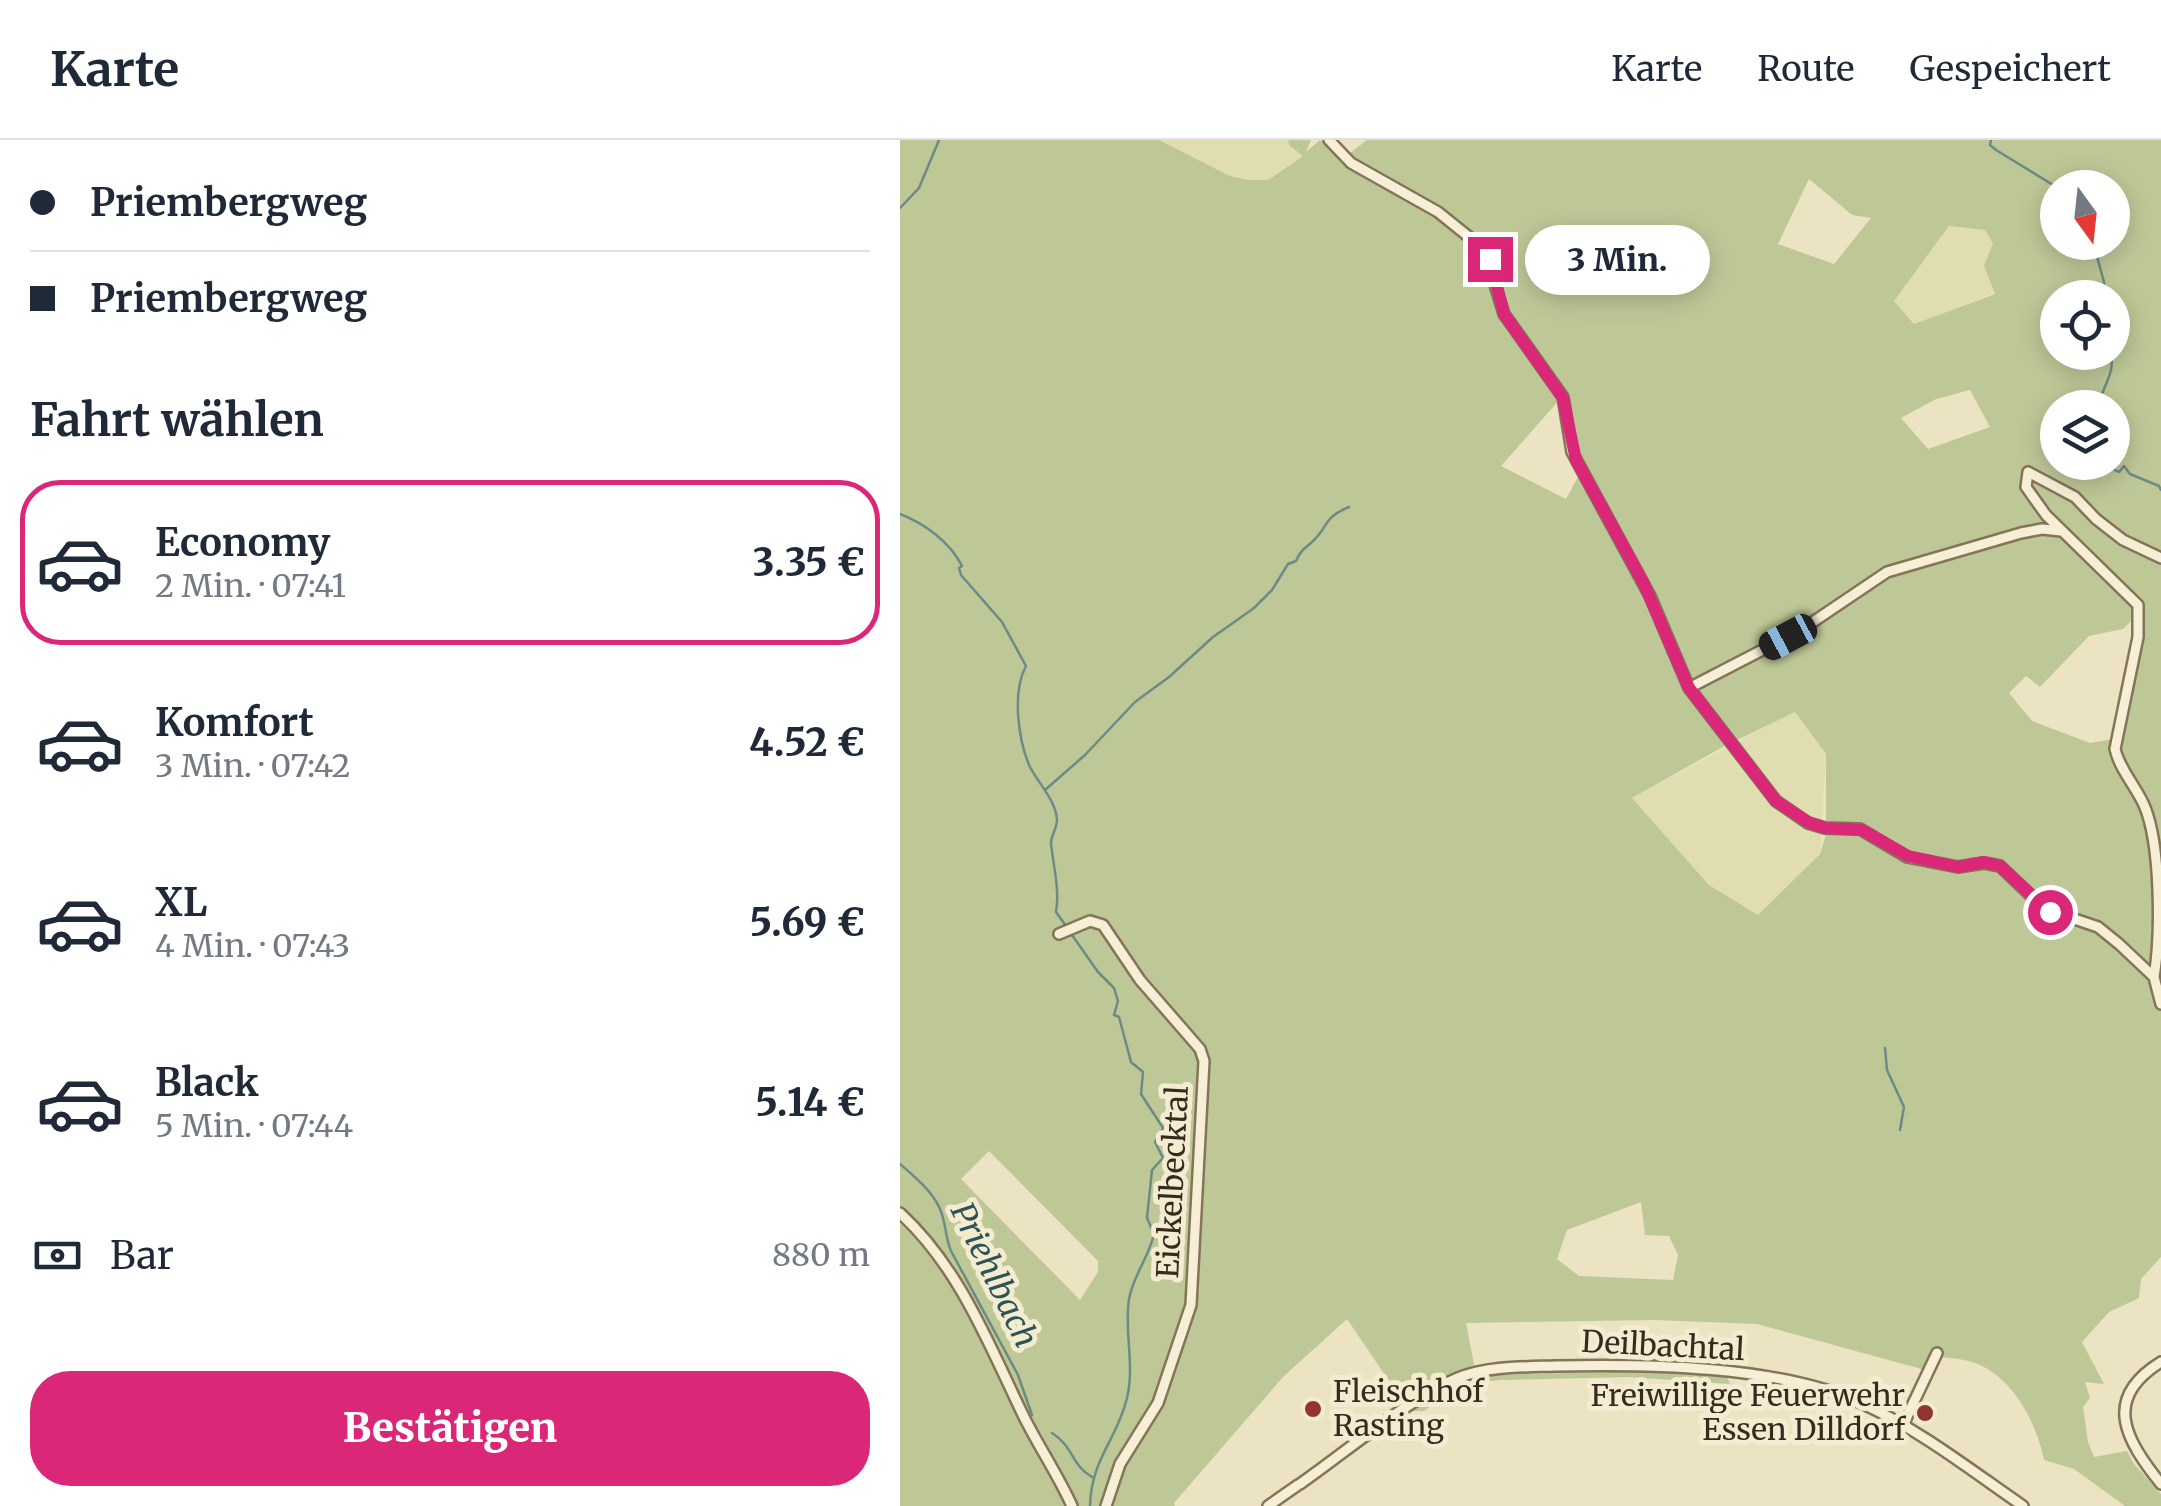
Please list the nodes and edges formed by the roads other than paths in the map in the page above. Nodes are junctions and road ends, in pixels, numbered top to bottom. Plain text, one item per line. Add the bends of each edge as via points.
1 (1329, 140) edge
2 (2064, 532) junction
3 (2161, 558) edge
4 (1689, 688) junction
5 (1059, 934) dead end
6 (2154, 977) junction
7 (2161, 1004) edge
8 (900, 1213) edge
9 (1937, 1353) dead end
10 (2161, 1362) edge
11 (1902, 1427) junction
12 (2161, 1484) edge
13 (1072, 1506) edge
14 (1106, 1506) edge
15 (1268, 1506) edge
16 (2023, 1506) edge

1 - 4 street via 1350,163 1438,212 1484,248 1504,314 1563,398 1576,460 1643,582
2 - 3 street via 2032,497 2028,472 2074,497 2123,540
2 - 4 street via 2021,533 1887,572 1801,630
2 - 6 street via 2139,610 2116,748 2144,804 2152,838
4 - 6 street via 1776,801 1800,818 1825,828 1860,829 1908,856 1942,865 2000,866 2045,909 2104,930
5 - 14 street, Eickelbecktal via 1090,921 1102,925 1204,1061 1191,1305 1158,1403 1116,1474
6 - 7 street
8 - 13 street via 936,1251 986,1333
9 - 11 street
10 - 12 street via 2134,1384 2124,1414 2136,1450
11 - 15 street, Deilbachtal via 1841,1396 1756,1376 1654,1367 1502,1369 1434,1390
11 - 16 street, Deilbachtal

